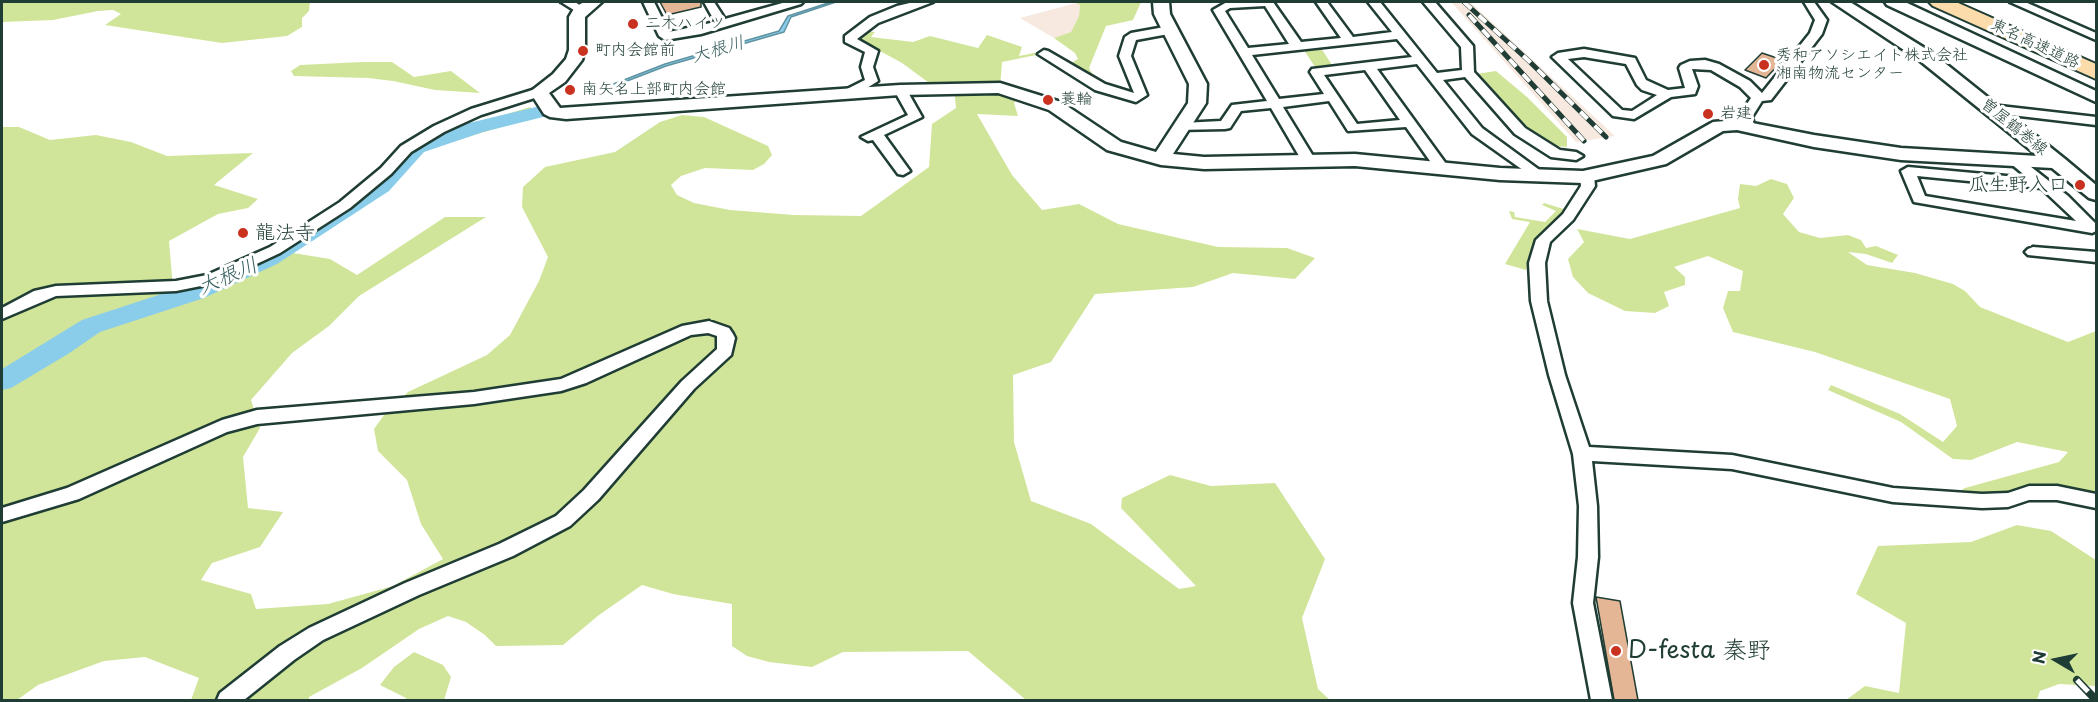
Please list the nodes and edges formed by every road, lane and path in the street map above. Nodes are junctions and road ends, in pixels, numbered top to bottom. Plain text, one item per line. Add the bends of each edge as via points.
1 (649, 2) edge
2 (709, 2) edge
3 (797, 2) edge
4 (927, 2) edge
5 (1161, 2) edge
6 (1267, 2) edge
7 (1321, 2) edge
8 (1374, 2) edge
9 (1429, 2) edge
10 (1809, 2) edge
11 (1840, 2) edge
12 (1893, 2) edge
13 (1940, 2) edge
14 (1970, 2) edge
15 (2016, 2) edge
16 (581, 4) edge
17 (767, 6) edge
18 (721, 23) junction
19 (1170, 30) junction
20 (1401, 35) junction
21 (2097, 37) edge
22 (1349, 40) junction
23 (1297, 46) junction
24 (1246, 52) junction
25 (1044, 54) dead end
26 (2097, 58) edge
27 (1421, 60) junction
28 (1369, 67) junction
29 (2097, 72) edge
30 (1468, 73) junction
31 (1433, 77) junction
32 (900, 90) junction
33 (539, 92) junction
34 (848, 94) junction
35 (1667, 94) junction
36 (1332, 97) junction
37 (1758, 97) junction
38 (2097, 97) edge
39 (1277, 104) junction
40 (1991, 109) junction
41 (2097, 120) edge
42 (1409, 123) junction
43 (1747, 125) junction
44 (1182, 127) junction
45 (1576, 156) dead end
46 (1161, 159) junction
47 (1310, 161) junction
48 (2016, 162) junction
49 (2058, 163) junction
50 (1442, 168) junction
51 (903, 171) dead end
52 (1587, 176) junction
53 (1542, 177) junction
54 (2045, 184) junction
55 (2097, 194) edge
56 (2094, 231) edge
57 (2033, 252) dead end
58 (2097, 257) edge
59 (2, 314) edge
60 (1582, 454) junction
61 (2097, 501) edge
62 (2, 515) edge
63 (228, 700) edge
64 (1601, 700) edge

1 - 18 street via 665,36
2 - 18 street
3 - 17 street
4 - 34 street via 874,20 849,39 872,51 867,67 872,81
5 - 19 street
6 - 23 street
6 - 24 street via 1227,5 1219,10
7 - 22 street
8 - 20 street
9 - 30 street via 1467,46
10 - 37 street via 1821,20 1816,34 1766,97
11 - 40 street, 曽屋鶴巻線 via 1925,56
12 - 38 street
13 - 29 highway, 東名高速道路
14 - 26 highway, 東名高速道路
15 - 21 street
16 - 33 street via 574,60 559,78
17 - 18 street
19 - 25 street via 1131,37 1125,56 1140,88 1141,95 1136,98 1100,87
19 - 44 street via 1198,84 1197,103
20 - 22 street
20 - 27 street
22 - 23 street
23 - 24 street
24 - 39 street
27 - 28 street
27 - 31 street
28 - 36 street via 1316,72
28 - 42 street
30 - 31 street
30 - 45 street via 1520,131 1556,154
31 - 53 street via 1477,131
32 - 34 street
32 - 46 street via 1000,88 1055,106 1114,146
32 - 51 street via 915,117 872,136
33 - 34 street via 550,110 566,114
33 - 59 street via 476,112 439,129 406,149 345,205 275,250 228,272 176,286 56,291
35 - 35 street via 1641,82 1631,61 1584,53 1558,57 1618,113 1634,115
35 - 37 street via 1690,91 1692,86 1685,68 1697,63 1715,67 1745,84
36 - 39 street
36 - 42 street via 1353,128
37 - 43 street via 1745,117
39 - 44 street via 1237,108 1225,125
39 - 47 street
40 - 41 street
40 - 49 street, 曽屋鶴巻線
42 - 50 street
43 - 48 street via 1883,152
43 - 52 street via 1719,126 1659,160
44 - 46 street
46 - 47 street via 1204,163
47 - 50 street via 1355,159
48 - 49 street
48 - 54 street
49 - 55 street, 曽屋鶴巻線
50 - 53 street
52 - 53 street
52 - 60 street via 1588,186 1568,217 1543,240 1537,263 1539,301
54 - 56 street
54 - 56 street via 1908,171 1919,199
57 - 58 street
60 - 61 street via 1732,462 1893,495 1982,501 2057,493
60 - 64 street via 1588,506 1583,603
62 - 63 street via 72,494 222,427 257,417 474,398 561,385 688,330 709,327 723,332 727,338 725,351 688,385 591,495 563,521 316,634

